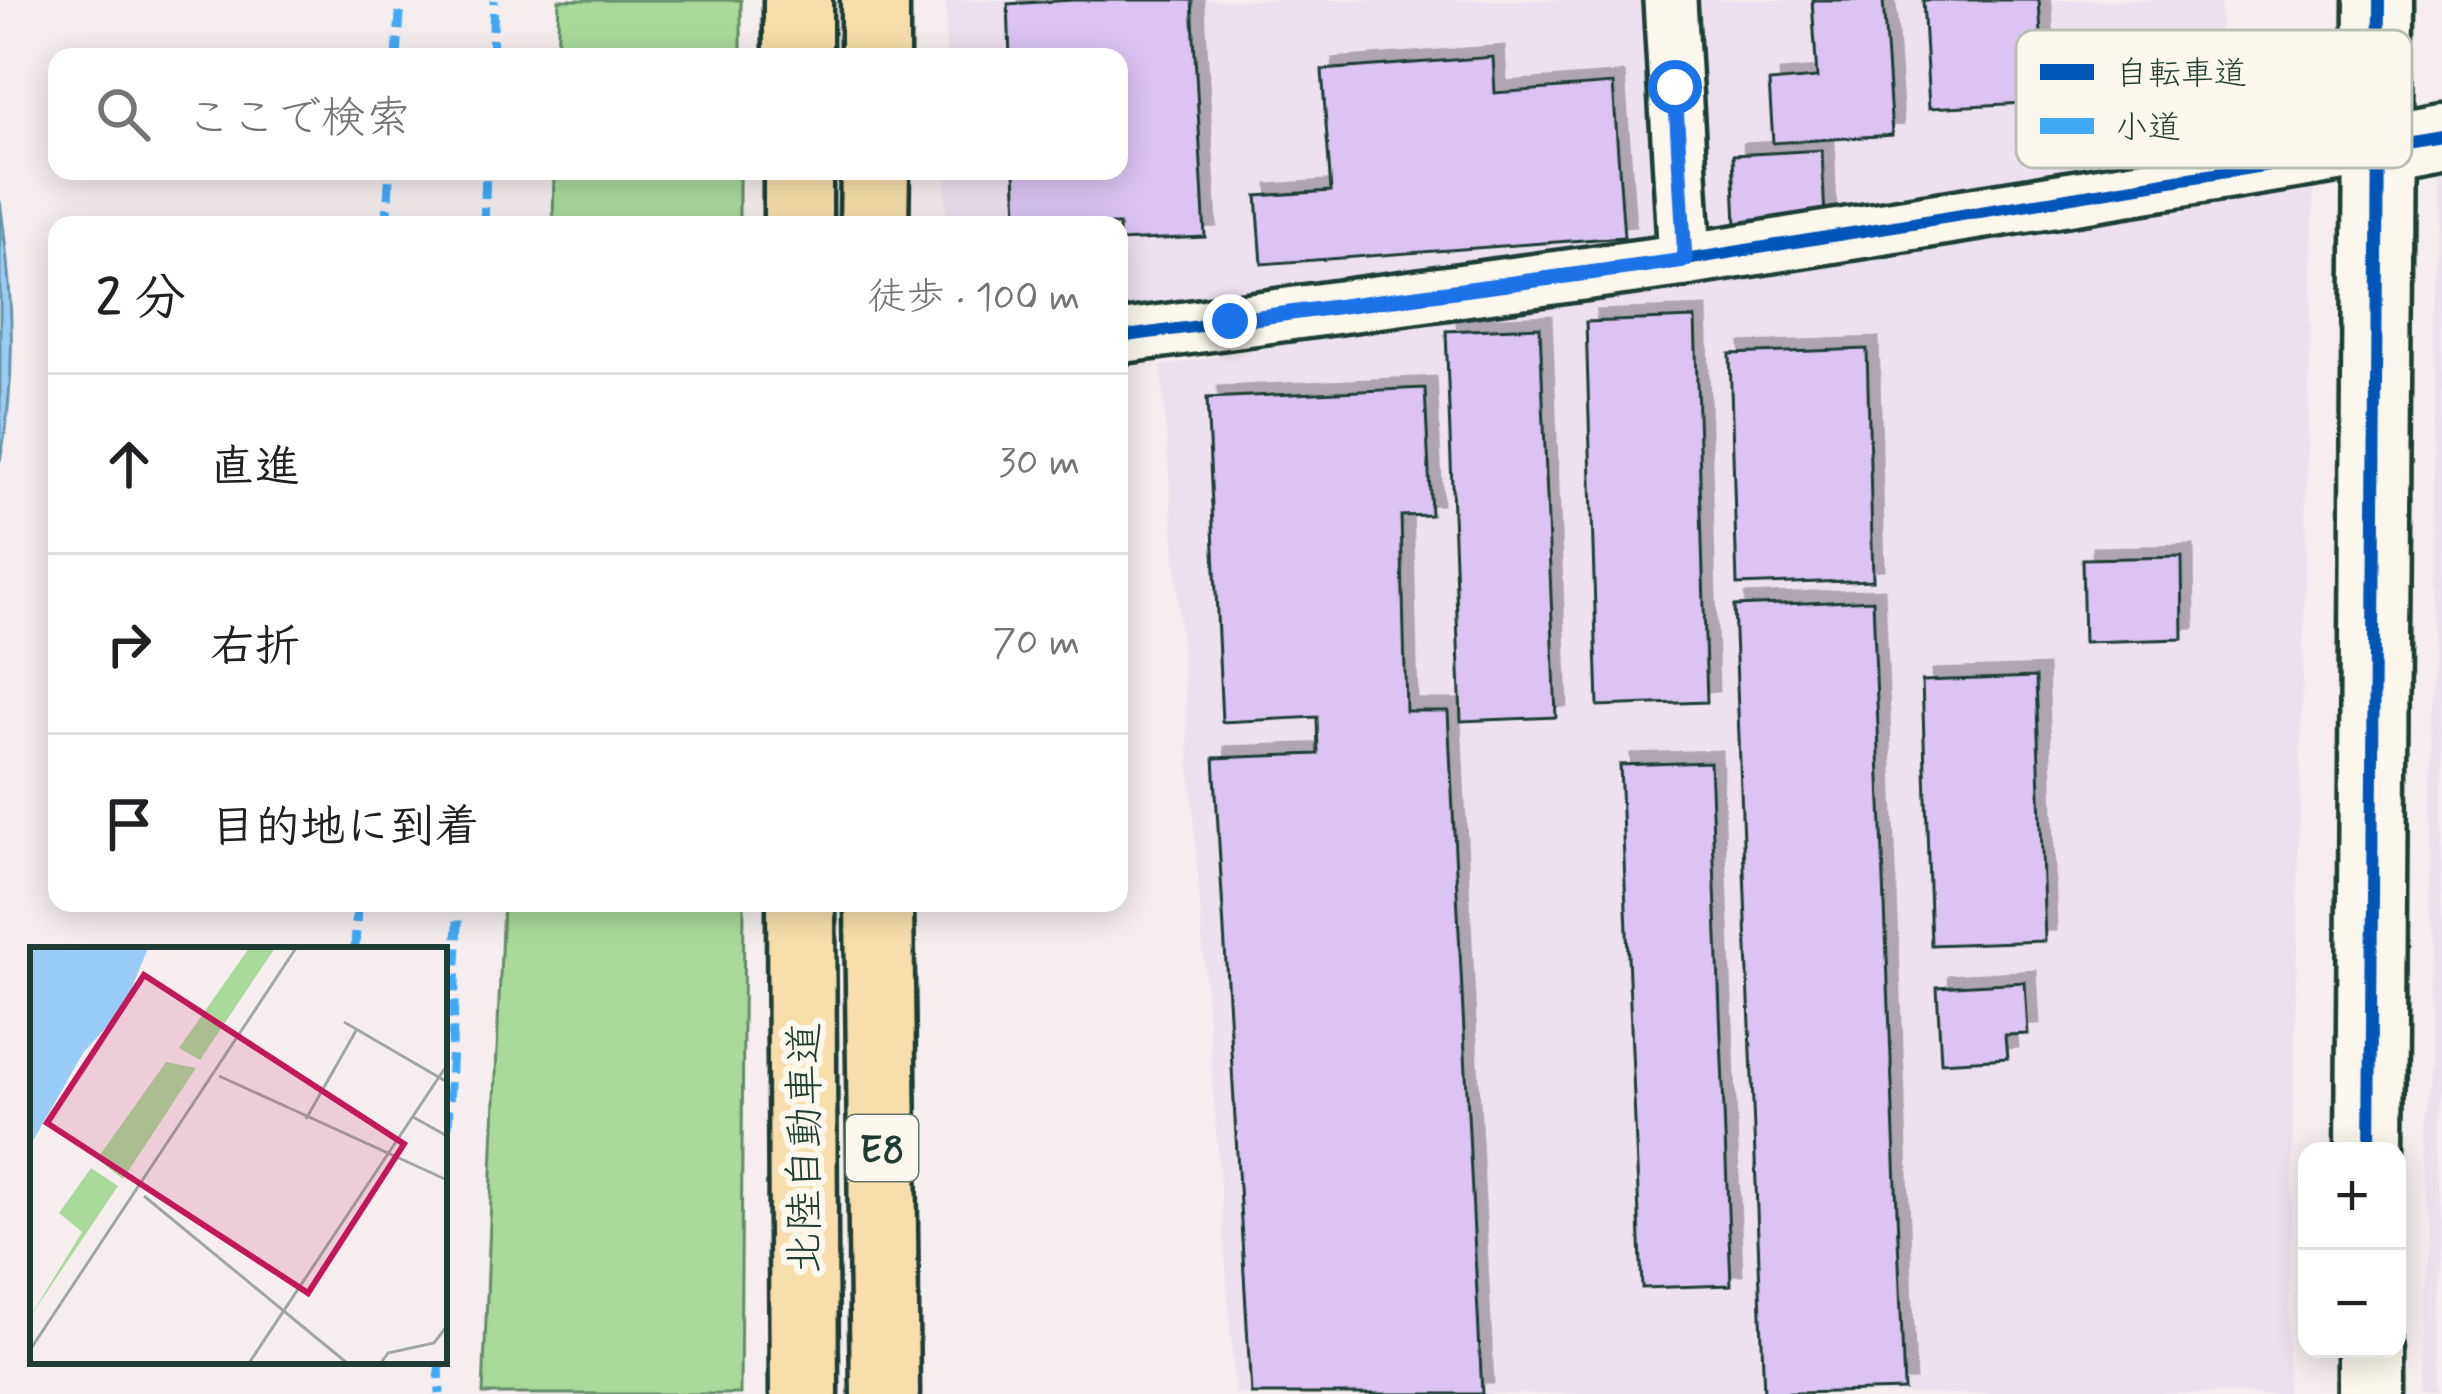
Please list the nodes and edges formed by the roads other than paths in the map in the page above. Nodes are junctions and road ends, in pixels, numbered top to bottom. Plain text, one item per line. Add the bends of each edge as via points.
1 (798, 0) edge
2 (875, 0) edge
3 (1670, 0) edge
4 (2379, 0) edge
5 (2379, 30) edge
6 (798, 48) edge
7 (875, 48) edge
8 (2442, 137) edge
9 (2412, 143) edge
10 (2259, 168) edge
11 (2378, 168) edge
12 (798, 180) edge
13 (874, 180) edge
14 (798, 216) edge
15 (874, 216) edge
16 (1685, 260) junction
17 (1128, 336) edge
18 (801, 912) edge
19 (879, 912) edge
20 (2370, 1142) edge
21 (2371, 1358) edge
22 (804, 1394) edge
23 (885, 1394) edge
24 (2372, 1394) edge

1 - 6 highway
2 - 7 highway
3 - 16 street
4 - 5 street
8 - 9 street
10 - 16 street
11 - 20 street
12 - 14 highway
13 - 15 highway
16 - 17 street
18 - 22 highway, 北陸自動車道 / E8
19 - 23 highway, 北陸自動車道 / E8
21 - 24 street

